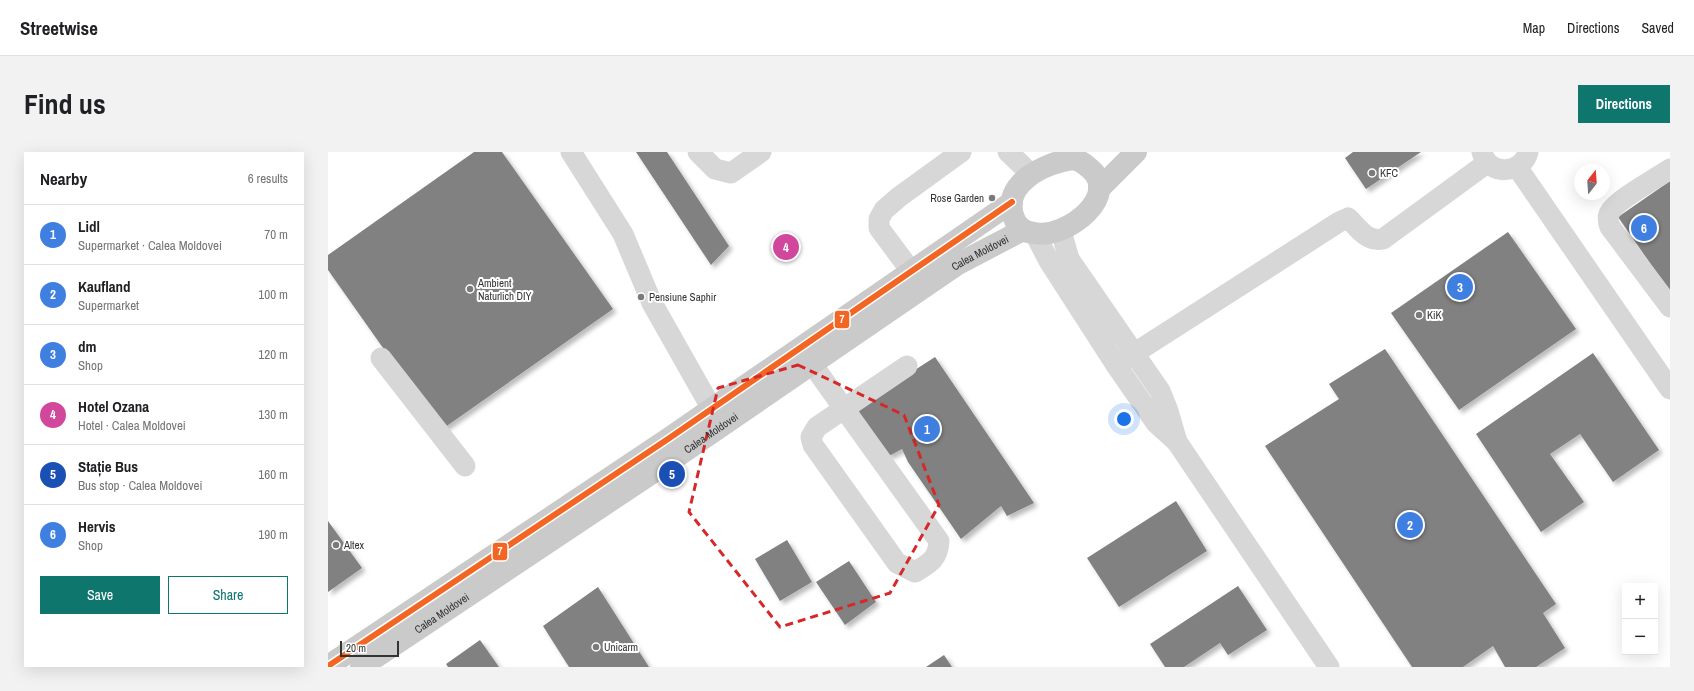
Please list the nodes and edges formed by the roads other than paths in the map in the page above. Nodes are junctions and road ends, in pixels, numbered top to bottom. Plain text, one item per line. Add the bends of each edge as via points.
1 (571, 152) edge
2 (698, 152) edge
3 (761, 152) edge
4 (961, 152) edge
5 (1008, 152) edge
6 (1136, 152) edge
7 (1078, 156) edge
8 (1484, 157) edge
9 (1522, 160) edge
10 (1670, 169) edge
11 (1032, 174) junction
12 (1099, 189) junction
13 (1012, 202) junction
14 (1061, 231) junction
15 (1029, 232) junction
16 (911, 271) junction
17 (1670, 307) edge
18 (1134, 354) junction
19 (381, 358) dead end
20 (812, 364) junction
21 (1116, 365) junction
22 (1663, 365) edge
23 (907, 366) dead end
24 (1670, 389) edge
25 (844, 408) junction
26 (712, 409) junction
27 (1177, 442) junction
28 (465, 466) dead end
29 (328, 666) edge
30 (361, 667) edge
31 (1329, 667) edge

1 - 26 street via 623,234 652,303
2 - 3 street via 715,169 731,173
4 - 16 street via 899,197 884,210 879,219 879,228
5 - 11 street
6 - 12 main road
7 - 11 main road via 1047,165
7 - 12 main road via 1092,170
8 - 9 street via 1501,170
8 - 18 street via 1383,239 1374,241 1348,218 1338,222
9 - 22 street
10 - 17 street via 1620,202 1608,216 1610,227
11 - 13 main road via 1014,193
12 - 14 main road via 1095,202 1083,217
13 - 15 main road via 1015,223
13 - 16 main road, Calea Moldovei
14 - 15 main road via 1047,235
14 - 18 street via 1069,260
15 - 20 main road, Calea Moldovei via 958,264
15 - 21 street
16 - 26 main road, Calea Moldovei
18 - 21 street
18 - 27 street via 1160,391
19 - 28 street
20 - 25 street
20 - 30 main road, Calea Moldovei
21 - 27 street via 1156,423
22 - 24 street
23 - 25 street
25 - 25 street via 939,541 938,553 915,572 897,563 813,445 811,437 817,427
26 - 29 main road, Calea Moldovei
27 - 31 street

